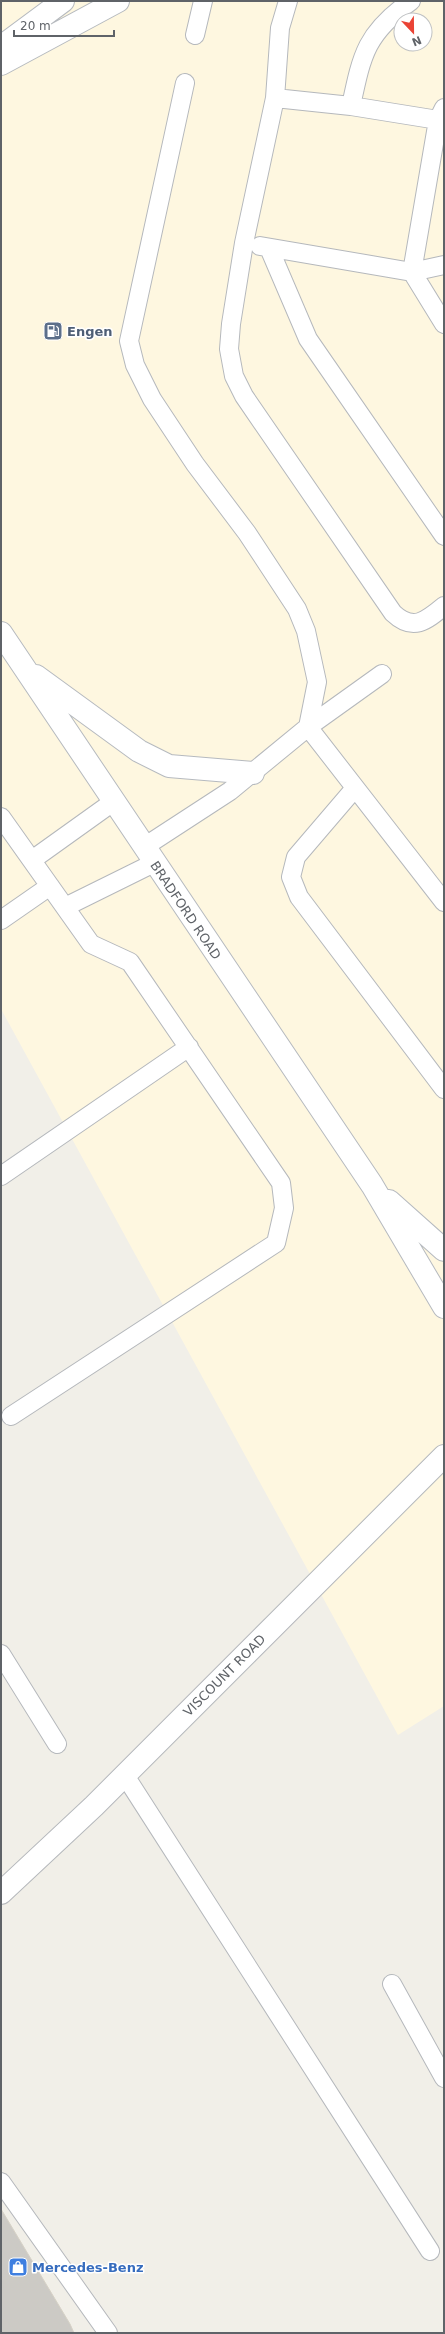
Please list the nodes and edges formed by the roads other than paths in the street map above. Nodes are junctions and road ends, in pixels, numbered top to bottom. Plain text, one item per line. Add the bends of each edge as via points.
1 (63, 1) edge
2 (118, 1) edge
3 (203, 1) edge
4 (288, 1) edge
5 (411, 1) edge
6 (195, 35) dead end
7 (1, 47) edge
8 (1, 64) edge
9 (185, 83) dead end
10 (275, 98) junction
11 (351, 106) junction
12 (441, 114) edge
13 (244, 244) junction
14 (269, 248) junction
15 (444, 265) edge
16 (412, 272) junction
17 (444, 324) edge
18 (444, 536) edge
19 (444, 606) edge
20 (1, 633) edge
21 (24, 667) junction
22 (382, 674) dead end
23 (308, 727) junction
24 (253, 773) junction
25 (355, 788) junction
26 (114, 802) junction
27 (1, 817) edge
28 (149, 855) junction
29 (32, 860) junction
30 (50, 886) junction
31 (444, 902) edge
32 (65, 907) junction
33 (1, 920) edge
34 (188, 1048) junction
35 (444, 1089) edge
36 (1, 1176) edge
37 (372, 1185) junction
38 (444, 1250) edge
39 (444, 1307) edge
40 (10, 1416) dead end
41 (444, 1456) edge
42 (1, 1654) edge
43 (57, 1744) dead end
44 (124, 1774) junction
45 (1, 1893) edge
46 (392, 1984) dead end
47 (444, 2078) edge
48 (1, 2182) edge
49 (430, 2250) dead end
50 (108, 2333) edge

1 - 7 street
2 - 8 street
3 - 6 lane
4 - 10 lane via 280,28
5 - 11 lane via 377,29 367,46 359,67
9 - 23 lane via 129,341 134,365 152,399 297,609 306,631 317,682
10 - 11 lane
10 - 13 lane
11 - 12 lane
12 - 16 lane
13 - 14 lane
13 - 19 lane via 229,349 234,376 244,396 393,613 409,624 419,623
14 - 16 lane
14 - 18 lane via 308,339
15 - 16 lane
16 - 17 lane
20 - 21 street, BRADFORD ROAD
21 - 24 street via 139,751 169,766
21 - 26 street, BRADFORD ROAD
22 - 23 lane
23 - 24 lane
23 - 25 lane
24 - 28 lane
25 - 31 lane
25 - 35 lane via 296,857 291,877 299,897
26 - 28 street, BRADFORD ROAD
26 - 29 lane
27 - 29 lane
28 - 32 lane
28 - 37 street, BRADFORD ROAD
29 - 30 lane
30 - 32 lane
30 - 33 lane
32 - 34 lane via 91,944 130,962
34 - 36 lane
34 - 40 lane via 281,1184 284,1208 276,1243
37 - 38 street, BRADFORD ROAD
37 - 39 street, BRADFORD ROAD
41 - 44 street, VISCOUNT ROAD
42 - 43 lane
44 - 45 street, VISCOUNT ROAD
44 - 49 lane
46 - 47 lane
48 - 50 lane

